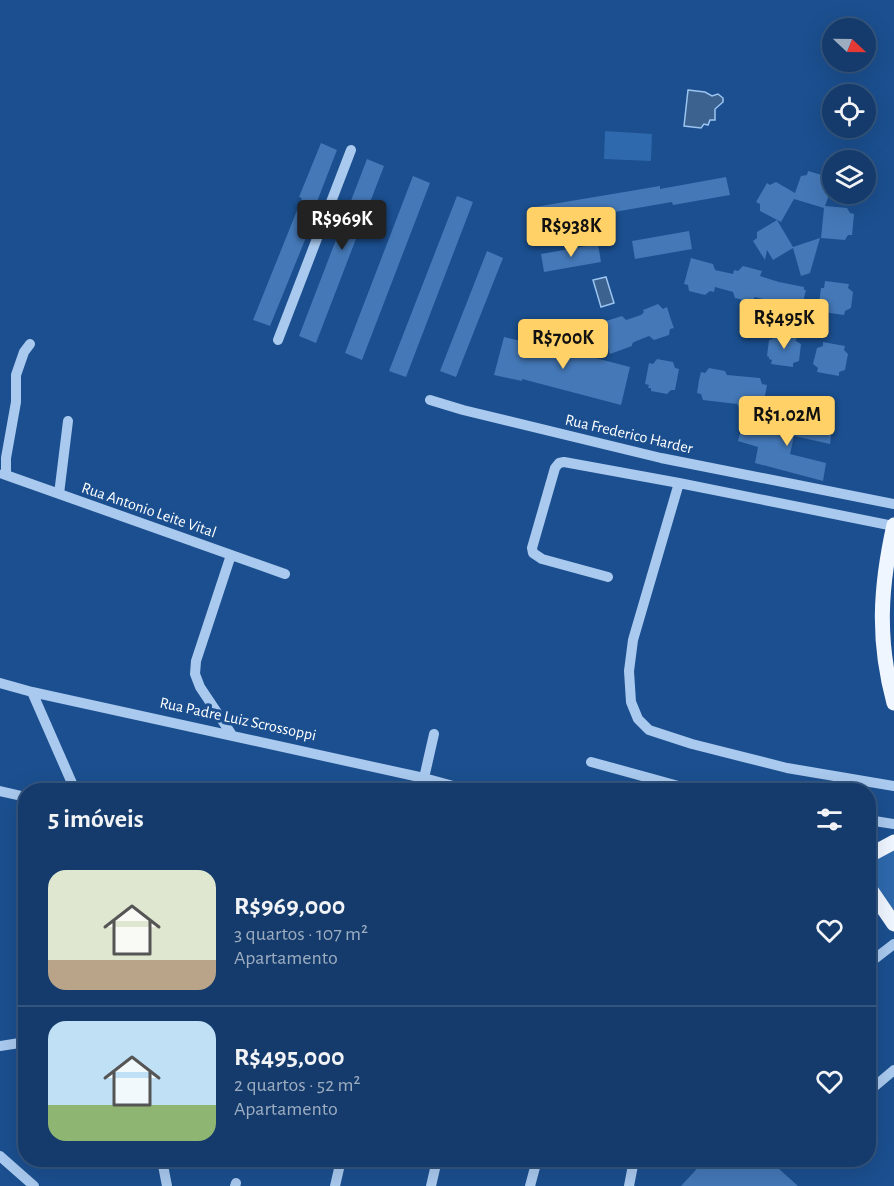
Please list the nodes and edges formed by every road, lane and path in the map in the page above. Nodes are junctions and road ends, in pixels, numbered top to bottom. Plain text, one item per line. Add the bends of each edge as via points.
1 (351, 150) dead end
2 (278, 340) dead end
3 (30, 344) dead end
4 (430, 400) dead end
5 (68, 421) dead end
6 (679, 483) junction
7 (59, 494) junction
8 (894, 504) edge
9 (894, 526) edge
10 (231, 555) junction
11 (285, 574) dead end
12 (608, 577) dead end
13 (0, 683) edge
14 (32, 692) junction
15 (894, 703) edge
16 (434, 734) dead end
17 (232, 735) junction
18 (591, 762) dead end
19 (424, 778) junction
20 (72, 783) edge
21 (442, 783) edge
22 (659, 783) edge
23 (894, 786) edge
24 (0, 791) edge
25 (18, 795) edge
26 (876, 821) edge
27 (894, 824) edge
28 (894, 842) edge
29 (876, 851) edge
30 (876, 898) edge
31 (894, 924) edge
32 (894, 944) edge
33 (876, 958) edge
34 (18, 1043) edge
35 (0, 1046) edge
36 (894, 1070) edge
37 (876, 1085) edge
38 (0, 1156) edge
39 (163, 1167) edge
40 (339, 1167) edge
41 (435, 1167) edge
42 (535, 1167) edge
43 (633, 1167) edge
44 (34, 1186) edge
45 (167, 1186) edge
46 (335, 1186) edge
47 (431, 1186) edge
48 (530, 1186) edge
49 (629, 1186) edge

1 - 2 street
3 - 7 street, Rua Antonio Leite Vital via 16,375 16,402 4,475
4 - 8 street, Rua Frederico Harder via 661,458
5 - 7 street
6 - 9 street
6 - 12 street via 564,462 555,468 533,553
6 - 23 street via 633,640 629,671 631,702 638,719 649,730 692,744 787,768
7 - 10 street, Rua Antonio Leite Vital
9 - 15 main road via 885,567 882,643
10 - 11 street, Rua Antonio Leite Vital
10 - 17 street via 195,674
13 - 14 street, Rua Padre Luiz Scrossoppi
14 - 17 street, Rua Padre Luiz Scrossoppi
14 - 20 street
16 - 19 street
17 - 19 street, Rua Padre Luiz Scrossoppi
18 - 22 street
19 - 21 street, Rua Padre Luiz Scrossoppi
24 - 25 street
26 - 27 street
28 - 29 main road
30 - 31 main road
32 - 33 street
34 - 35 street
36 - 37 street
38 - 44 street
39 - 45 street
40 - 46 street
41 - 47 street
42 - 48 street
43 - 49 street

